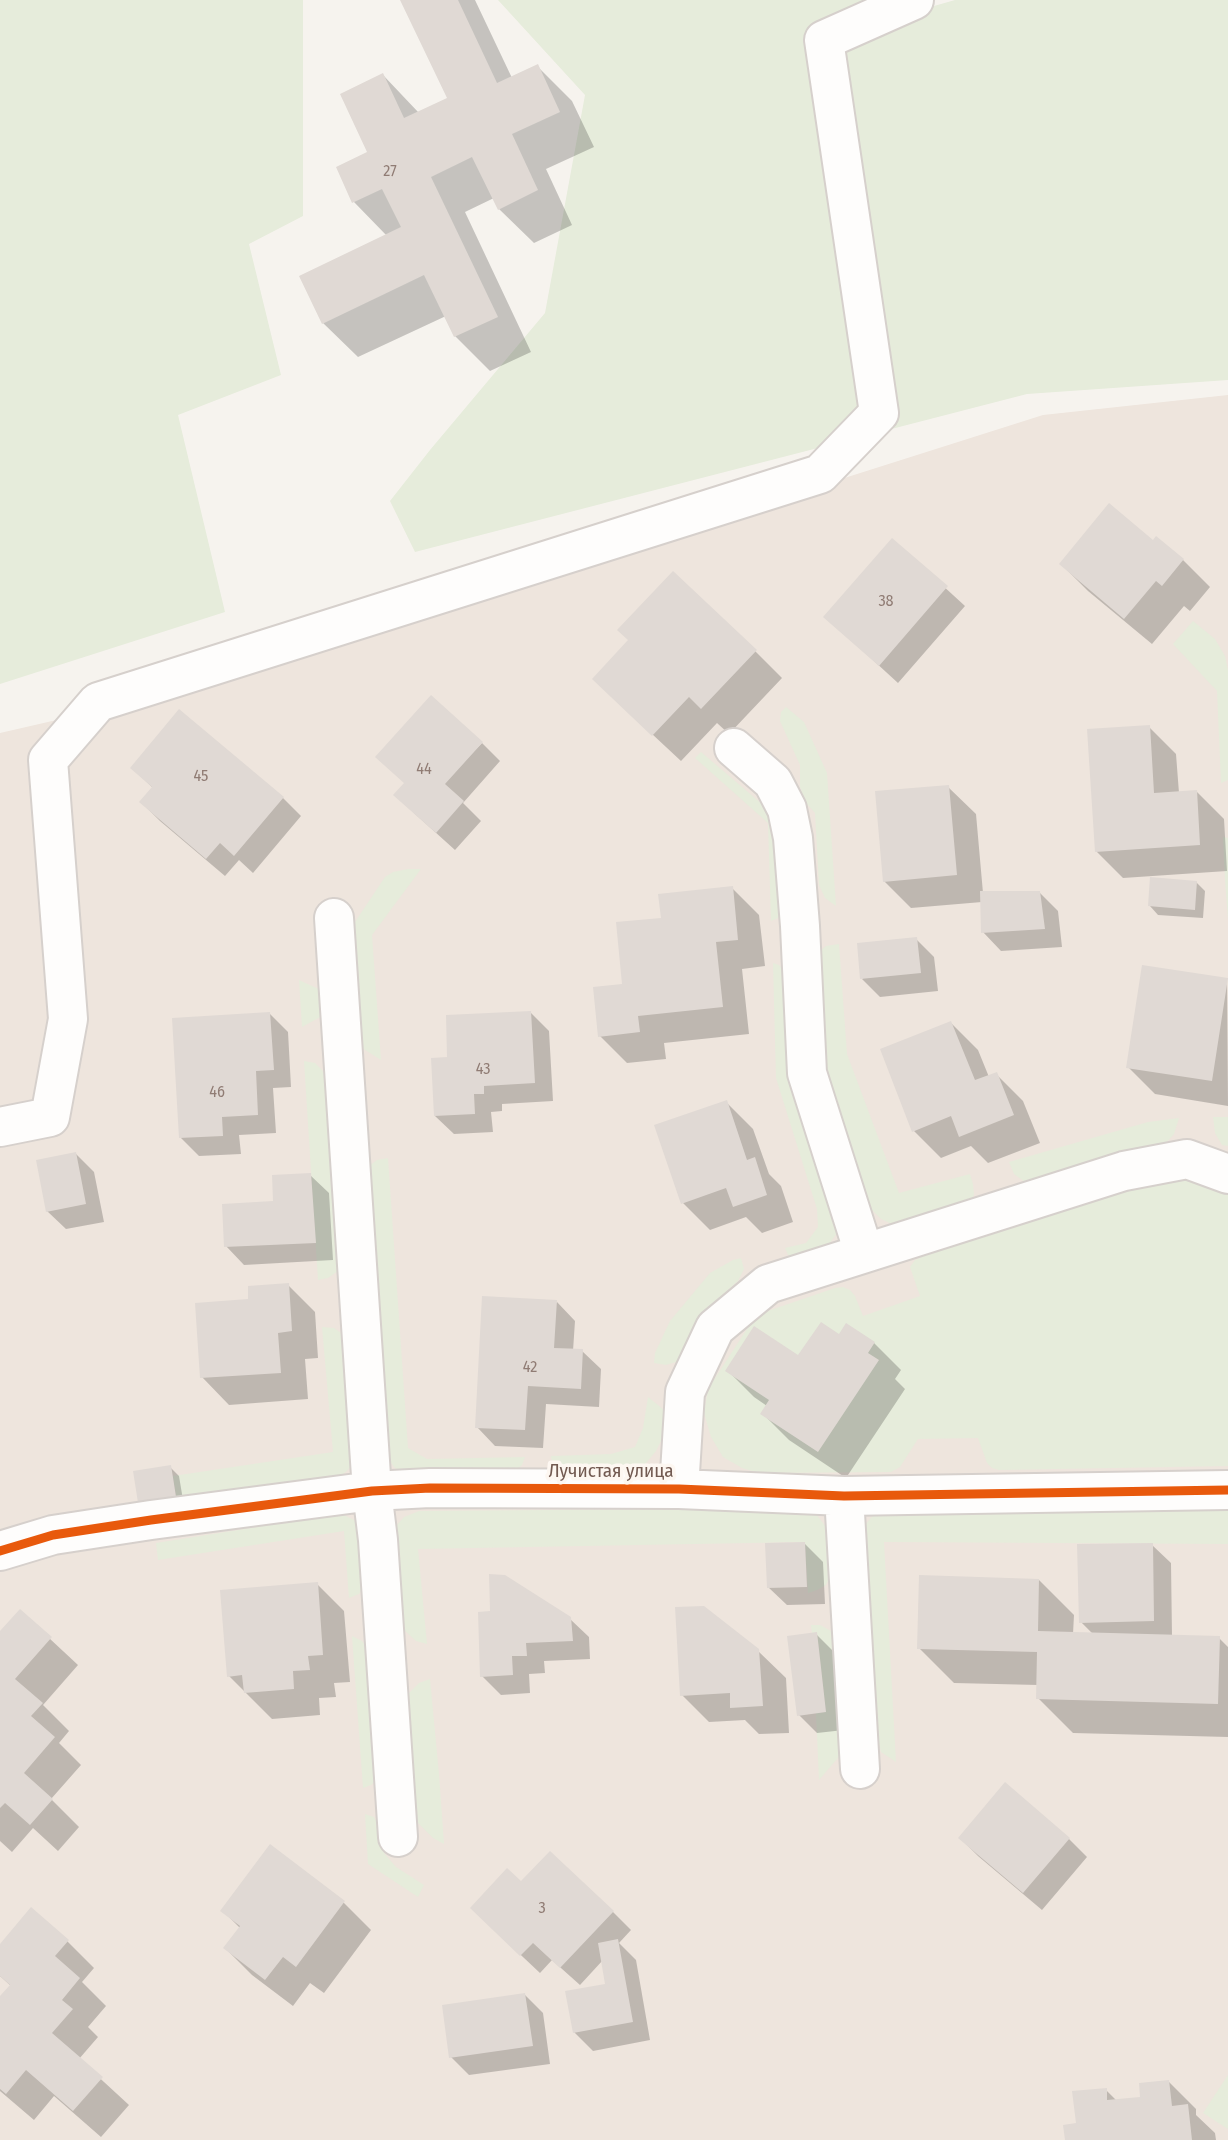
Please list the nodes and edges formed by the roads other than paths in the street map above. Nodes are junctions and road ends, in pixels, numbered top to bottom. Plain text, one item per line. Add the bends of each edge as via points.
1 (914, 0) edge
2 (734, 748) dead end
3 (334, 918) dead end
4 (0, 1126) edge
5 (1228, 1174) edge
6 (864, 1253) junction
7 (679, 1489) junction
8 (1228, 1490) edge
9 (372, 1491) junction
10 (844, 1496) junction
11 (0, 1551) edge
12 (860, 1769) dead end
13 (398, 1837) dead end

1 - 4 street via 824,40 879,413 820,474 98,702 48,760 68,1019 50,1117
2 - 6 street via 773,782 787,809 800,926 807,1073
3 - 9 street
5 - 6 street via 1187,1159 1124,1171
6 - 7 street via 768,1284 715,1328 685,1392
7 - 9 street, Лучистая улица
7 - 10 street, Лучистая улица
8 - 10 street, Лучистая улица
9 - 11 street, Лучистая улица via 54,1535
9 - 13 street
10 - 12 street

